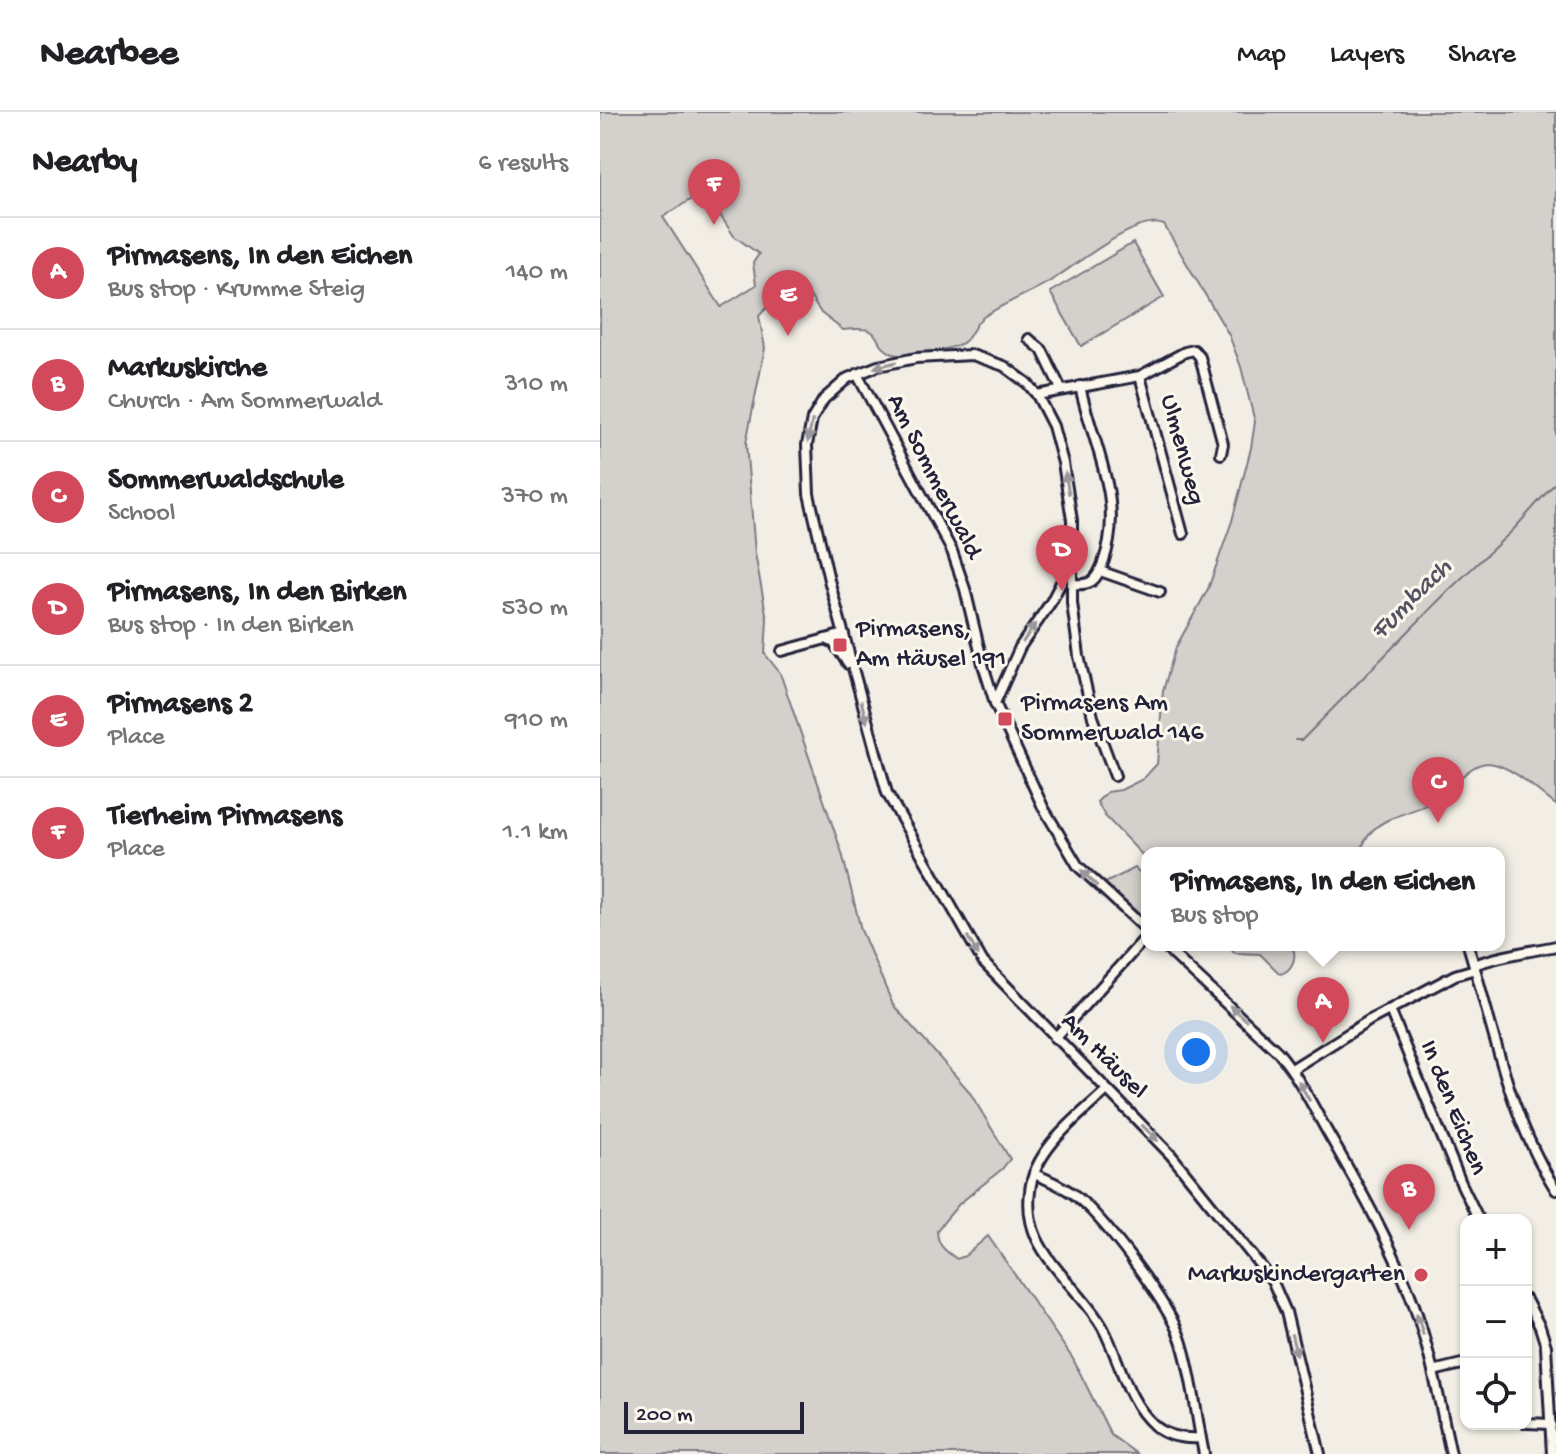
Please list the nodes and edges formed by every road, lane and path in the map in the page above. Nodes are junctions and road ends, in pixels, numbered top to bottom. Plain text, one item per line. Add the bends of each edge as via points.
1 (1029, 339) dead end
2 (857, 374) junction
3 (1140, 376) junction
4 (1080, 386) junction
5 (1061, 389) junction
6 (1037, 395) junction
7 (1221, 454) dead end
8 (1183, 534) dead end
9 (1072, 560) junction
10 (1100, 571) junction
11 (1072, 584) junction
12 (1160, 592) dead end
13 (1051, 602) junction
14 (1072, 603) junction
15 (844, 634) junction
16 (825, 639) junction
17 (782, 651) dead end
18 (857, 684) junction
19 (995, 703) junction
20 (1115, 776) dead end
21 (1141, 925) edge
22 (1141, 943) edge
23 (1556, 946) edge
24 (1170, 951) edge
25 (1470, 951) edge
26 (1474, 967) junction
27 (1390, 1010) junction
28 (1055, 1038) junction
29 (1292, 1069) junction
30 (1107, 1090) junction
31 (1034, 1174) junction
32 (1556, 1190) edge
33 (1476, 1214) edge
34 (1532, 1312) edge
35 (1460, 1364) edge
36 (1433, 1371) junction
37 (1532, 1423) edge
38 (1551, 1424) junction
39 (1200, 1438) junction
40 (1204, 1454) edge
41 (1320, 1454) edge
42 (1451, 1454) edge
43 (1552, 1454) edge

1 - 5 street via 1042,350
6 -> 2 street via 1004,366 972,355 916,358
2 -> 15 street, Am Häusel via 839,384 817,408 807,445 812,512
2 - 19 street, Am Sommerwald via 952,551
3 - 4 street
3 - 7 street via 1196,351 1223,444
3 - 8 street, Ulmenweg
4 - 5 street
4 - 10 street via 1113,512
5 - 6 street
9 -> 6 street via 1063,463
9 - 11 street
9 - 13 street
10 - 11 street via 1091,584
10 - 12 street
11 - 14 street
13 - 14 street
19 -> 13 street via 1020,647
14 - 20 street via 1087,696
15 - 16 street
15 - 18 street, Am Häusel
16 - 17 street
16 - 18 street, Am Häusel via 842,652
18 -> 28 street, Am Häusel via 887,793 969,940 989,970
21 -> 19 street, Am Sommerwald via 1071,857
22 - 28 street
23 - 26 street via 1498,956
29 -> 24 street
25 - 26 street
26 - 27 street
26 - 32 street via 1519,1118
27 - 29 street
27 - 33 street, In den Eichen
28 - 30 street, Am Häusel
36 -> 29 street via 1414,1305 1380,1226
30 - 31 street via 1054,1142
30 -> 41 street, Am Häusel via 1180,1165 1278,1290
31 - 39 street via 1087,1207 1162,1302 1184,1351
31 - 39 street via 1029,1202 1036,1238 1103,1329 1135,1401 1166,1433
34 - 38 street via 1546,1346
35 - 36 street
36 - 42 street
37 - 38 street
38 - 43 street
39 - 40 street

